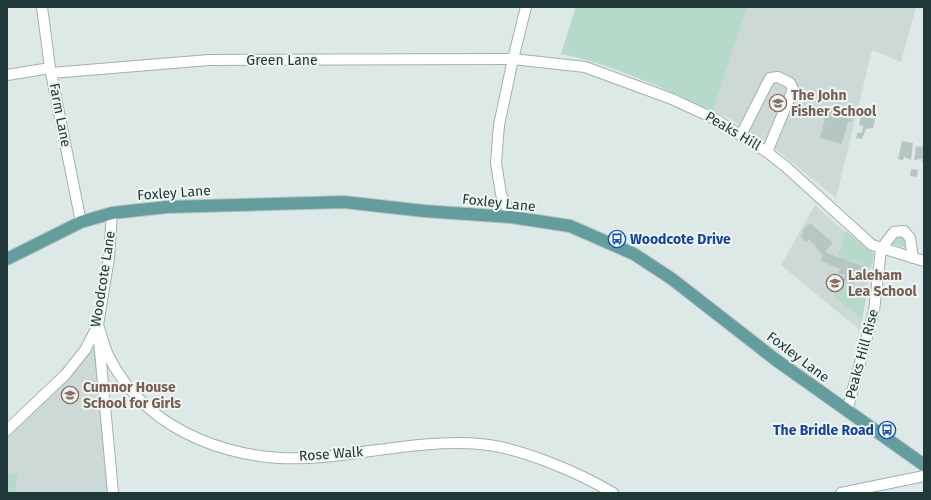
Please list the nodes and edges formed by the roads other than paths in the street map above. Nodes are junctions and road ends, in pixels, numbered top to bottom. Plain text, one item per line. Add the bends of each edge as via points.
1 (42, 7) edge
2 (526, 7) edge
3 (513, 59) junction
4 (51, 71) junction
5 (7, 75) edge
6 (741, 135) junction
7 (767, 152) junction
8 (112, 213) junction
9 (511, 217) junction
10 (81, 222) junction
11 (881, 249) junction
12 (913, 258) junction
13 (7, 259) edge
14 (924, 261) edge
15 (98, 326) junction
16 (847, 411) junction
17 (7, 430) edge
18 (924, 465) edge
19 (924, 476) edge
20 (855, 491) edge
21 (113, 493) edge
22 (613, 493) edge
23 (841, 493) edge

1 - 4 street, Farm Lane
2 - 3 street
3 - 4 street, Green Lane via 209,60
3 - 6 street, Peaks Hill via 566,64 606,73 715,119
3 - 9 street via 499,125 496,163 501,194
4 - 5 street, Green Lane
4 - 10 street, Farm Lane
6 - 7 street, Peaks Hill
6 - 7 street via 770,78 778,77 790,83 792,89
7 - 11 street, Peaks Hill via 862,237
8 - 9 main road, Foxley Lane via 166,207 344,202
8 - 10 main road, Foxley Lane
8 - 15 street, Woodcote Lane via 109,258
9 - 16 main road, Foxley Lane via 570,226 634,254 672,279 776,360
10 - 13 main road, Foxley Lane
11 - 12 street, Peaks Hill
11 - 12 street via 894,232 904,232 910,238
11 - 16 street, Peaks Hill Rise via 874,311
12 - 14 street, Peaks Hill
15 - 17 street, Woodcote Lane via 85,350 65,374
15 - 21 street
15 - 22 street, Rose Walk via 109,356 139,399 184,433 219,447 253,454 322,457 453,444 481,444 574,472
16 - 18 main road, Foxley Lane
19 - 20 street
20 - 23 street

